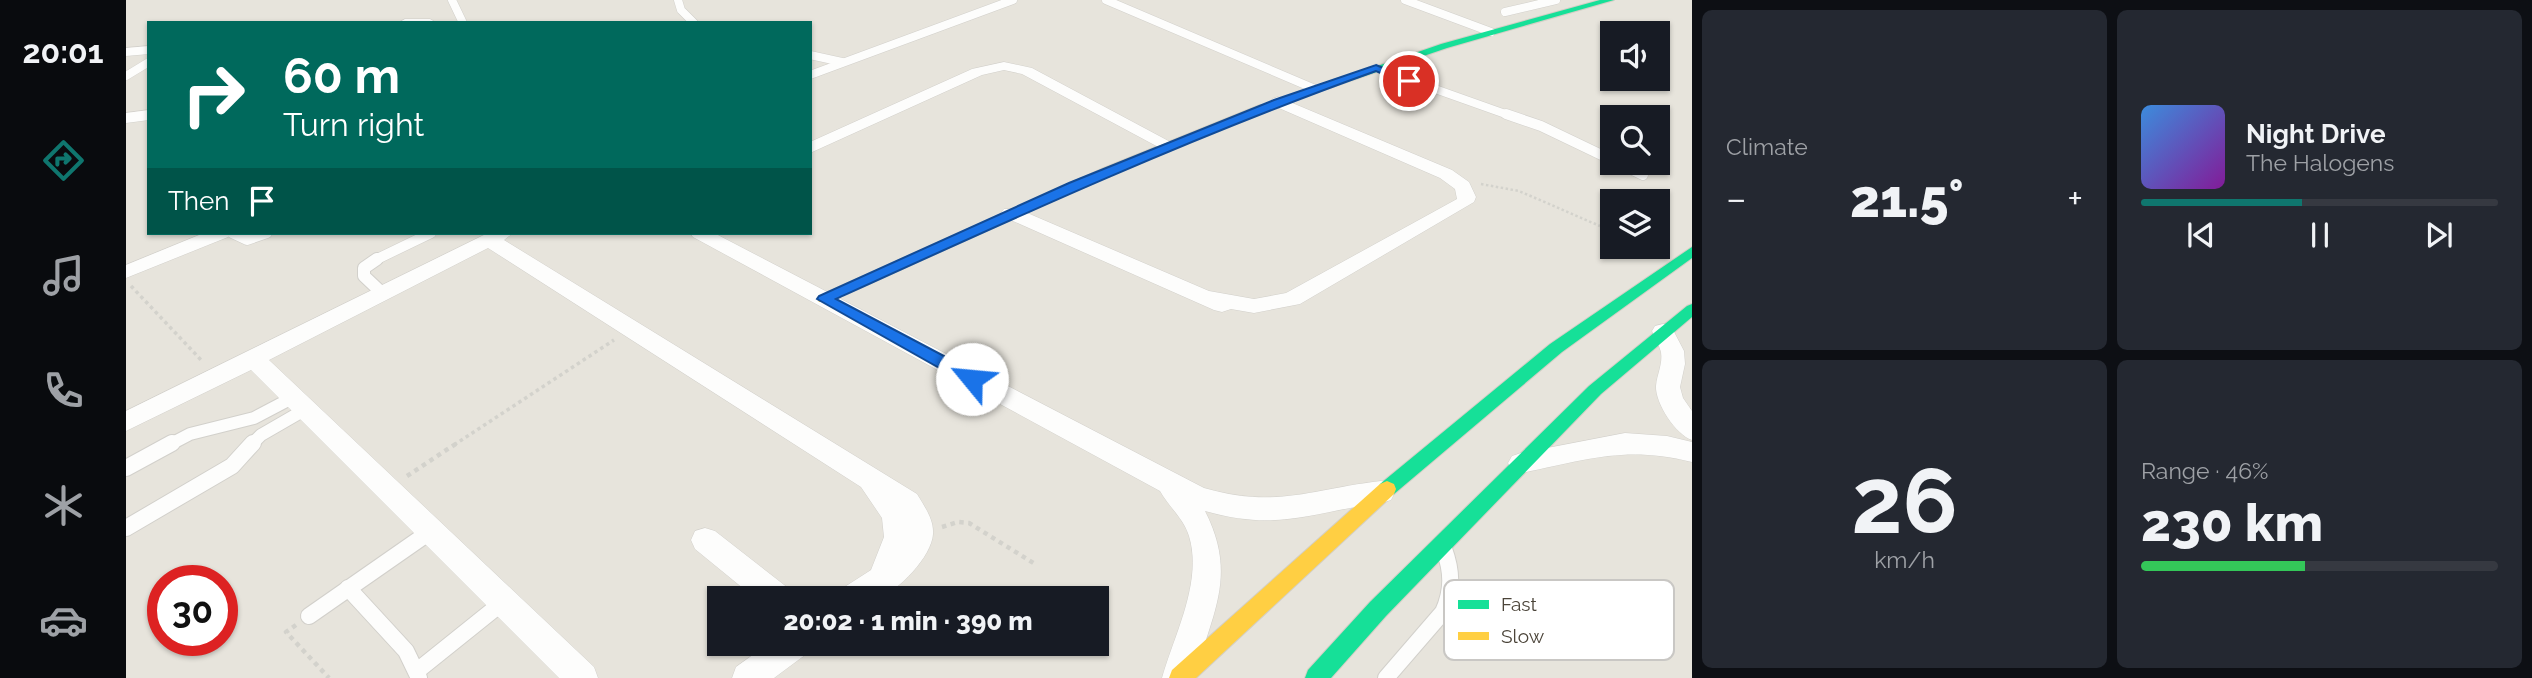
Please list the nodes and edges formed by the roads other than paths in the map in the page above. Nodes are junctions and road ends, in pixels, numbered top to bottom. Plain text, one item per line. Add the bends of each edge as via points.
1 (452, 0) edge
2 (678, 0) edge
3 (1013, 0) edge
4 (1106, 0) edge
5 (1405, 0) edge
6 (1556, 0) edge
7 (1610, 0) edge
8 (1505, 12) dead end
9 (462, 21) edge
10 (692, 21) edge
11 (1491, 32) junction
12 (147, 50) edge
13 (126, 52) edge
14 (812, 55) edge
15 (843, 62) junction
16 (147, 63) edge
17 (1376, 68) junction
18 (812, 74) edge
19 (126, 76) edge
20 (1315, 89) junction
21 (1278, 102) junction
22 (147, 116) edge
23 (126, 118) edge
24 (1168, 145) junction
25 (812, 147) edge
26 (1600, 154) edge
27 (1427, 167) junction
28 (1453, 208) junction
29 (1010, 214) junction
30 (216, 235) edge
31 (236, 235) edge
32 (261, 235) edge
33 (427, 235) edge
34 (704, 235) edge
35 (496, 236) edge
36 (1692, 251) edge
37 (126, 272) edge
38 (382, 293) junction
39 (824, 299) junction
40 (1692, 309) edge
41 (1663, 331) junction
42 (253, 358) junction
43 (299, 403) junction
44 (126, 422) edge
45 (239, 423) junction
46 (1692, 430) edge
47 (255, 441) junction
48 (1692, 452) edge
49 (1521, 463) junction
50 (126, 468) edge
51 (868, 480) junction
52 (1168, 484) junction
53 (1381, 492) junction
54 (126, 528) edge
55 (431, 531) junction
56 (705, 540) dead end
57 (1441, 544) junction
58 (880, 579) junction
59 (1450, 580) edge
60 (762, 586) edge
61 (870, 586) edge
62 (348, 588) junction
63 (503, 601) junction
64 (1444, 610) edge
65 (309, 616) road end
66 (778, 656) edge
67 (418, 674) edge
68 (582, 678) edge
69 (748, 678) edge
70 (1179, 678) edge
71 (1316, 678) edge
72 (1386, 678) edge

1 - 9 lane
2 - 10 lane
3 - 15 lane
4 - 20 lane
5 - 11 lane
6 - 8 lane
7 - 11 street
11 - 17 street
12 - 13 street
14 - 15 lane
15 - 18 lane
16 - 19 lane
17 - 20 street
17 - 26 lane via 1541,126
20 - 21 street
21 - 24 street
21 - 27 street
22 - 23 street
24 - 25 street via 1035,76 1007,71 977,72
24 - 29 street
27 - 28 street via 1452,188
27 - 28 street via 1463,186 1465,202
28 - 29 street via 1274,312 1252,314 1227,308
29 - 39 street
30 - 37 street
31 - 32 lane via 247,240
33 - 38 lane via 364,268 364,276
34 - 39 street
35 - 38 street
35 - 51 street via 631,329
36 - 53 street via 1536,364
38 - 42 street
39 - 52 street
40 - 41 street
41 - 46 street via 1672,351 1671,400
41 - 49 street
42 - 43 street
42 - 44 street
43 - 45 lane
43 - 47 lane
43 - 55 street
45 - 47 lane
45 - 50 lane via 190,434
47 - 54 lane via 232,466
48 - 49 street via 1614,441
49 - 57 street
51 - 58 street via 889,504 899,528 896,555
51 - 58 street via 907,502 920,524 916,548
52 - 53 street via 1196,497 1256,510 1285,510
52 - 70 street via 1196,518 1209,558 1209,579
53 - 70 street
55 - 62 lane
55 - 63 street
56 - 60 street
57 - 59 lane
57 - 71 street
58 - 61 street
62 - 65 lane
62 - 67 lane via 405,651
63 - 67 lane
63 - 68 street
64 - 72 lane
66 - 69 street

